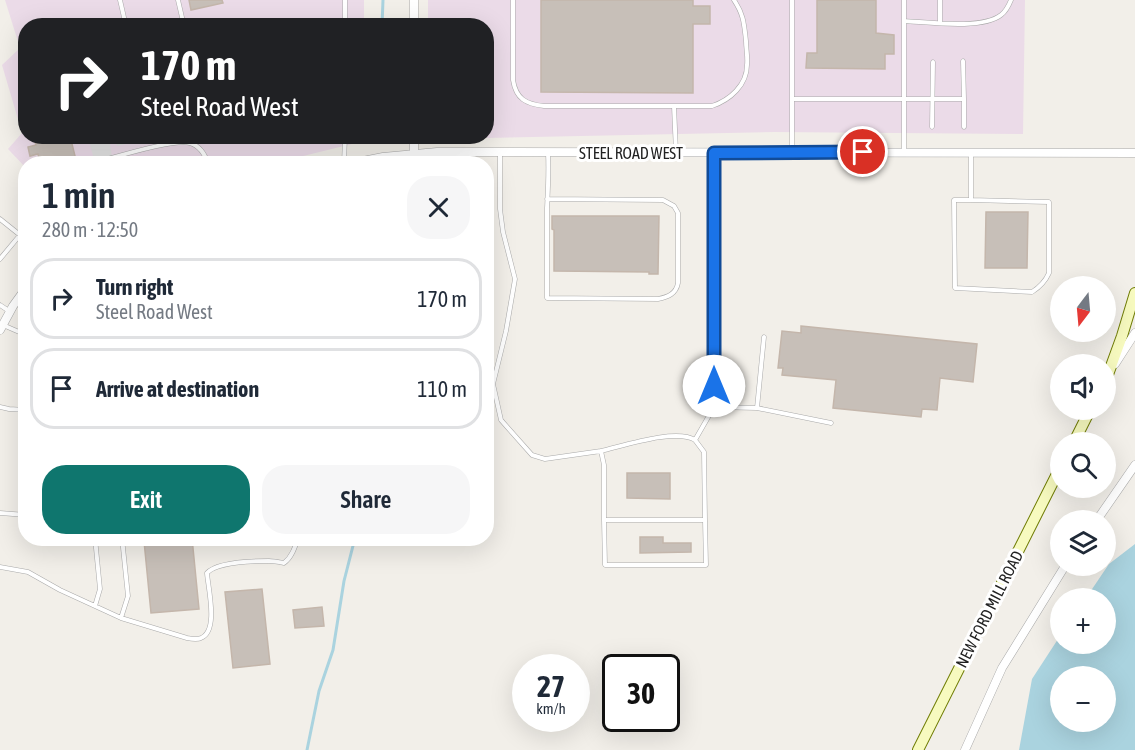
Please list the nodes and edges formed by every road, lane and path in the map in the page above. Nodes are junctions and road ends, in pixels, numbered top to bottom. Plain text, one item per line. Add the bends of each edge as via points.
1 (120, 0) edge
2 (178, 0) edge
3 (345, 0) edge
4 (414, 0) edge
5 (513, 0) edge
6 (734, 0) edge
7 (792, 0) edge
8 (904, 0) edge
9 (940, 0) edge
10 (1011, 0) edge
11 (124, 18) edge
12 (182, 18) edge
13 (345, 18) edge
14 (414, 18) edge
15 (904, 21) junction
16 (940, 23) junction
17 (963, 61) dead end
18 (933, 62) dead end
19 (792, 99) junction
20 (904, 99) junction
21 (932, 99) junction
22 (964, 99) junction
23 (674, 106) junction
24 (964, 126) dead end
25 (932, 127) dead end
26 (172, 144) edge
27 (192, 144) edge
28 (414, 144) edge
29 (414, 153) junction
30 (500, 153) junction
31 (548, 153) junction
32 (676, 153) junction
33 (714, 153) junction
34 (792, 153) junction
35 (904, 153) junction
36 (971, 153) junction
37 (1135, 153) edge
38 (119, 156) edge
39 (206, 156) edge
40 (391, 156) edge
41 (547, 199) junction
42 (971, 200) junction
43 (0, 219) edge
44 (18, 233) edge
45 (18, 237) edge
46 (0, 259) edge
47 (1135, 293) edge
48 (18, 300) edge
49 (0, 305) edge
50 (10, 311) junction
51 (1, 327) edge
52 (18, 332) edge
53 (1135, 333) edge
54 (764, 337) dead end
55 (1115, 354) edge
56 (1116, 362) edge
57 (494, 380) edge
58 (494, 388) edge
59 (0, 407) edge
60 (714, 407) junction
61 (757, 408) junction
62 (18, 410) edge
63 (831, 423) dead end
64 (695, 440) junction
65 (601, 451) junction
66 (1135, 465) edge
67 (1050, 488) edge
68 (1104, 510) edge
69 (0, 513) edge
70 (18, 514) edge
71 (604, 520) junction
72 (705, 520) junction
73 (96, 546) edge
74 (123, 546) edge
75 (295, 546) edge
76 (0, 567) edge
77 (1059, 576) edge
78 (95, 606) junction
79 (121, 618) junction
80 (918, 750) edge
81 (965, 750) edge

1 - 11 lane
2 - 12 lane
3 - 13 lane
4 - 14 street
5 - 23 lane via 513,80 526,103
6 - 23 lane via 744,18 747,66 736,92 712,106
7 - 19 lane
8 - 15 lane
9 - 16 lane
10 - 16 lane via 1001,15 990,20 975,24
15 - 16 lane
15 - 20 lane
17 - 22 lane
18 - 21 lane
19 - 20 lane
19 - 34 lane
20 - 21 lane
20 - 35 lane
21 - 22 lane
21 - 25 lane
22 - 24 lane
23 - 32 lane
26 - 38 lane
27 - 39 lane
28 - 29 street
29 - 30 street, STEEL ROAD WEST
29 - 40 street, STEEL ROAD WEST
30 - 31 street, STEEL ROAD WEST
30 - 57 lane via 500,209 515,279
31 - 32 street, STEEL ROAD WEST
31 - 41 lane
32 - 33 street, STEEL ROAD WEST
33 - 34 street, STEEL ROAD WEST
33 - 60 street
34 - 35 street, STEEL ROAD WEST
35 - 36 street, STEEL ROAD WEST
36 - 37 street, STEEL ROAD WEST
36 - 42 lane
41 - 41 lane via 547,298 658,299 675,292 678,213 671,204 663,200
42 - 42 lane via 954,200 955,288 1032,292 1038,288 1049,273 1049,202
43 - 44 lane
45 - 46 lane
47 - 55 street
48 - 50 street
49 - 50 lane
50 - 51 street
51 - 52 lane
53 - 56 street
54 - 61 lane
58 - 65 lane via 501,420 532,455 545,459
59 - 62 lane
60 - 61 lane
60 - 64 lane
61 - 63 lane
64 - 65 lane via 689,436 666,436
64 - 72 lane via 704,452
65 - 71 lane
66 - 68 street
67 - 80 street, NEW FORD MILL ROAD
69 - 70 lane
71 - 72 lane
71 - 72 lane via 605,565 706,565
73 - 78 lane via 100,589
74 - 79 lane via 128,596
75 - 79 lane via 284,563 236,563 209,570 211,624 202,638 187,638
76 - 78 lane via 27,572
77 - 81 street via 1002,668
78 - 79 lane

